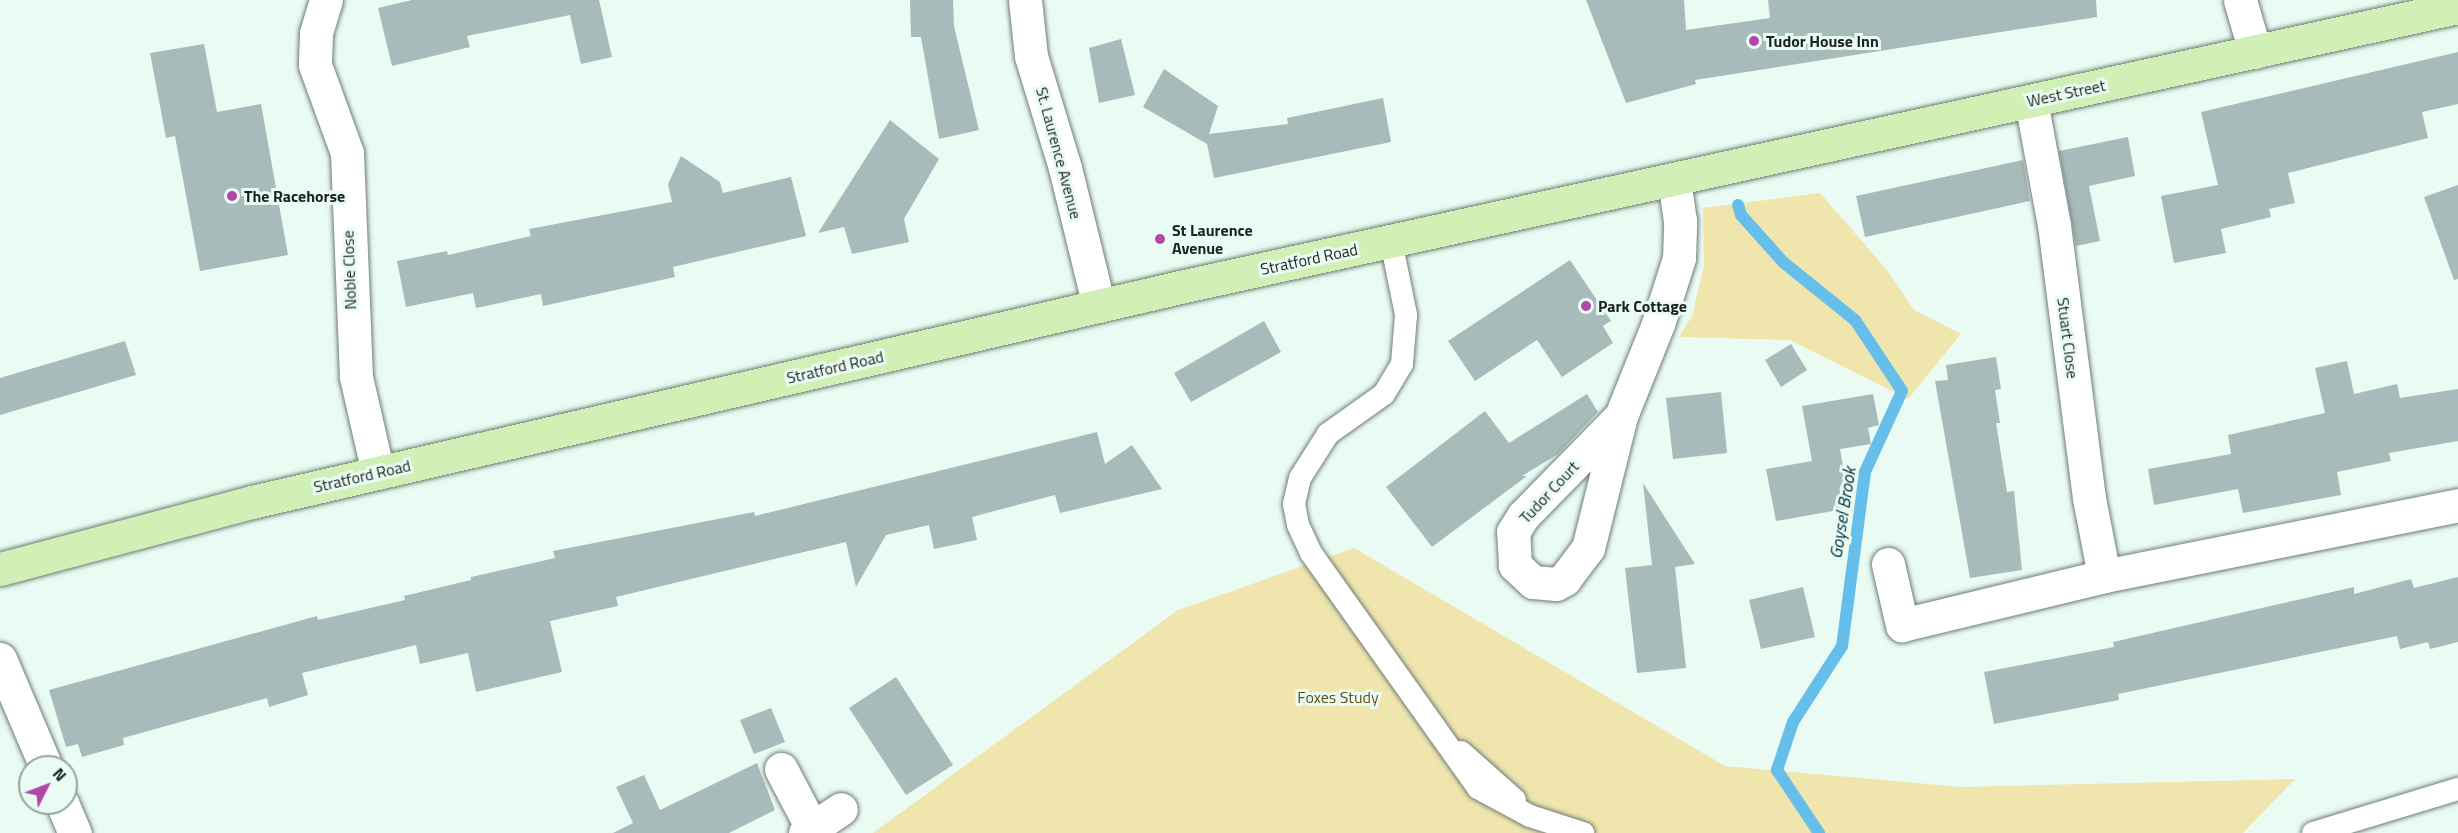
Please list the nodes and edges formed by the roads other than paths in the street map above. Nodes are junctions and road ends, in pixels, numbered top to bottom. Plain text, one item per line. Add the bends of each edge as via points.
1 (326, 0) edge
2 (1025, 0) edge
3 (2240, 0) edge
4 (2458, 7) edge
5 (2255, 52) junction
6 (2031, 101) junction
7 (1674, 180) junction
8 (1391, 242) junction
9 (1099, 306) junction
10 (1621, 416) junction
11 (378, 473) junction
12 (2458, 505) edge
13 (1888, 564) dead end
14 (0, 568) edge
15 (2104, 576) junction
16 (0, 659) edge
17 (41, 755) edge
18 (781, 769) dead end
19 (2458, 789) edge
20 (841, 809) dead end
21 (67, 815) edge
22 (808, 831) edge
23 (75, 833) edge
24 (1583, 833) edge
25 (2316, 833) edge

1 - 11 street, Noble Close via 316,33 315,65 346,153 356,377
2 - 9 street, St. Laurence Avenue via 1031,56 1065,168
3 - 5 street
4 - 5 main road, West Street
5 - 6 main road, West Street
6 - 7 main road, West Street
6 - 15 street, Stuart Close via 2054,225 2089,498
7 - 8 main road, Stratford Road
7 - 10 street, Tudor Court via 1680,221 1678,258 1658,324
8 - 9 main road, Stratford Road
8 - 24 lane via 1406,315 1402,364 1384,394 1328,434 1300,478 1294,504 1311,553 1478,788 1530,816
9 - 11 main road, Stratford Road
10 - 10 street, Tudor Court via 1588,548 1565,579 1556,584 1533,582 1515,565 1513,532 1523,516
11 - 14 main road, Stratford Road
12 - 15 street
13 - 15 street via 1902,625
16 - 17 street
18 - 22 street
19 - 25 lane
20 - 22 street
21 - 23 street

